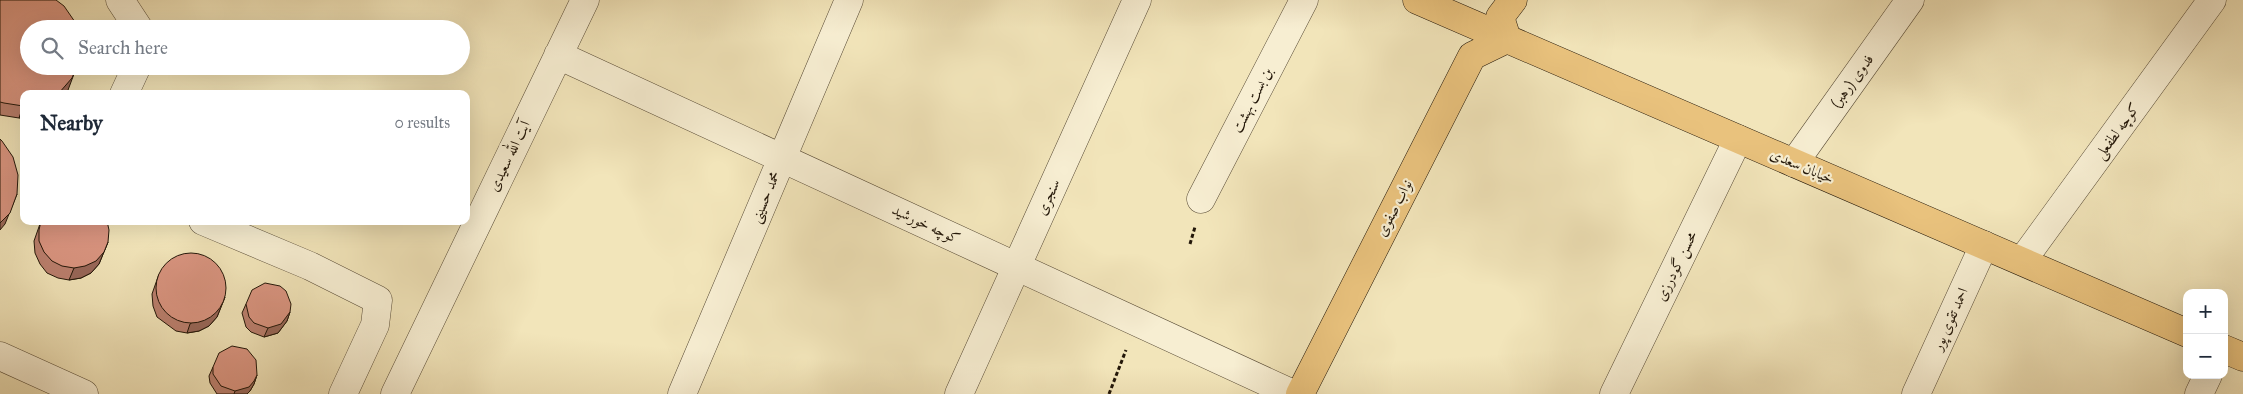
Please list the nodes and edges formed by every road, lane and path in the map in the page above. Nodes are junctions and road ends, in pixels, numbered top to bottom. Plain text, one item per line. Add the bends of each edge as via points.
1 (120, 0) edge
2 (849, 0) edge
3 (1137, 0) edge
4 (1304, 0) edge
5 (1417, 0) edge
6 (1513, 0) edge
7 (1910, 0) edge
8 (2212, 0) edge
9 (575, 4) edge
10 (133, 20) edge
11 (1507, 39) junction
12 (558, 55) junction
13 (133, 75) edge
14 (126, 90) edge
15 (1738, 139) junction
16 (782, 158) junction
17 (1794, 163) junction
18 (1201, 199) dead end
19 (213, 225) edge
20 (1984, 245) junction
21 (2022, 261) junction
22 (1017, 266) junction
23 (1136, 321) junction
24 (2183, 331) edge
25 (2228, 351) edge
26 (0, 356) edge
27 (2243, 357) edge
28 (2206, 379) edge
29 (84, 394) edge
30 (342, 394) edge
31 (395, 394) edge
32 (682, 394) edge
33 (959, 394) edge
34 (1109, 394) edge
35 (1293, 394) edge
36 (1300, 394) edge
37 (1614, 394) edge
38 (1916, 394) edge
39 (2199, 394) edge

1 - 10 street
2 - 16 street, محمد حسینی
3 - 22 street, سنجری
4 - 18 street, بن بست بهشت
5 - 11 main road, خیابان سعدی
6 - 11 main road via 1500,18
7 - 17 street, فدوی (رهبر)
8 - 21 street, کوچه لطفعلی
9 - 12 street, آیت الله سعیدی
11 - 15 main road, خیابان سعدی
11 - 36 main road, نواب صفوی via 1472,56
12 - 16 street, کوچه خورشید
12 - 31 street, آیت الله سعیدی
13 - 14 street
15 - 17 main road, خیابان سعدی
15 - 37 street, محسن گودرزی
16 - 22 street, کوچه خورشید
16 - 32 street, محمد حسینی
17 - 20 main road, خیابان سعدی
19 - 30 street via 310,266 378,300 375,325
20 - 21 main road, خیابان سعدی
20 - 38 street, احمد تقوی پور
21 - 24 main road, خیابان سعدی
22 - 23 street, کوچه خورشید
22 - 33 street, سنجری
23 - 34 path
23 - 35 street, کوچه خورشید
25 - 27 main road
26 - 29 street
28 - 39 street

